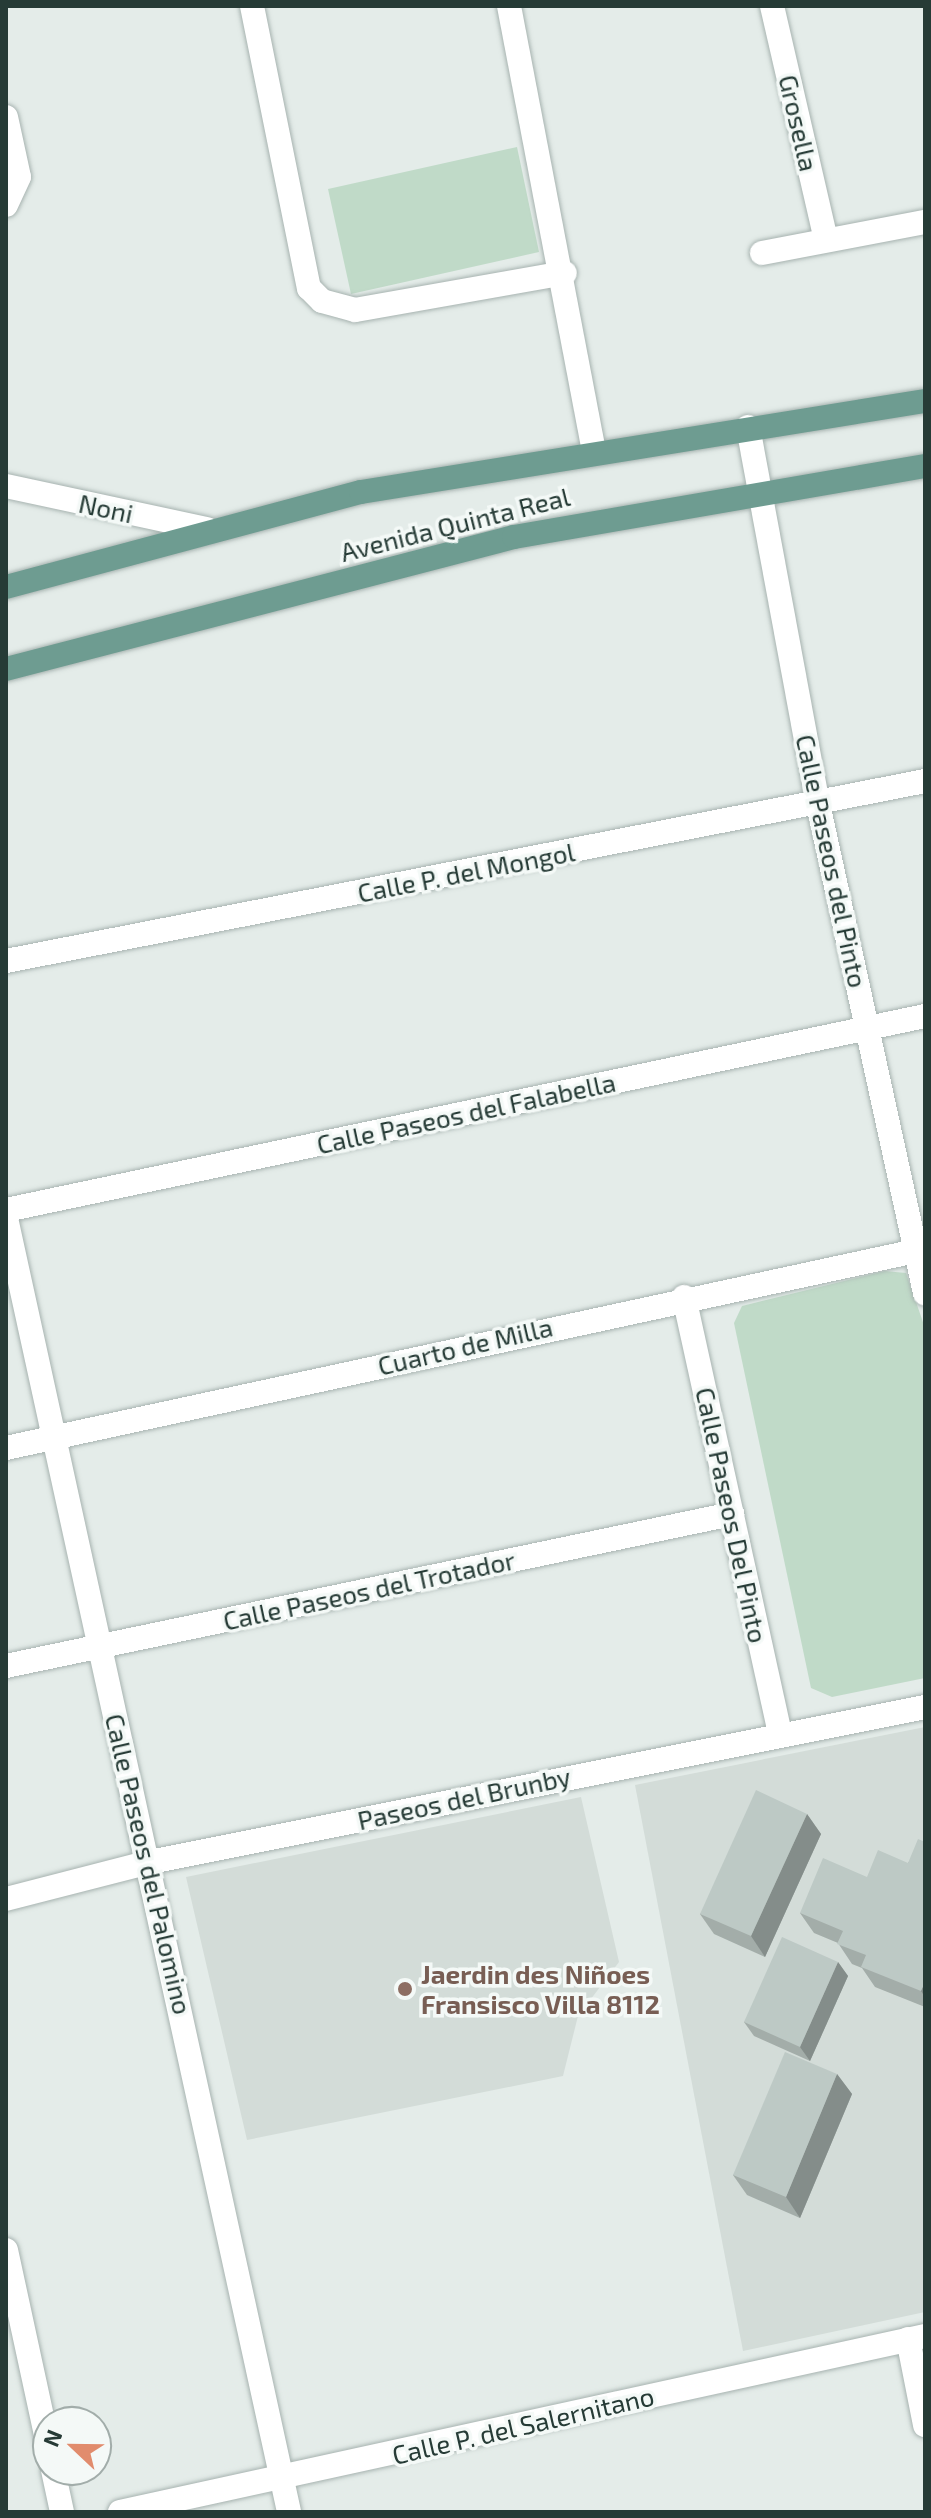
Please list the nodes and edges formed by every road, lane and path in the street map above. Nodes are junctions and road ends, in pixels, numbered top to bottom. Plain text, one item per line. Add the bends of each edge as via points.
1 (252, 6) edge
2 (509, 6) edge
3 (772, 6) edge
4 (6, 117) edge
5 (6, 205) edge
6 (925, 222) edge
7 (826, 240) junction
8 (762, 253) dead end
9 (565, 273) junction
10 (925, 401) edge
11 (748, 427) junction
12 (594, 450) junction
13 (925, 466) edge
14 (6, 486) edge
15 (761, 491) junction
16 (207, 529) junction
17 (6, 587) edge
18 (6, 669) edge
19 (925, 781) edge
20 (818, 804) junction
21 (6, 961) edge
22 (925, 1016) edge
23 (868, 1029) junction
24 (6, 1210) edge
25 (6, 1218) edge
26 (921, 1250) edge
27 (925, 1293) edge
28 (684, 1297) junction
29 (55, 1438) junction
30 (6, 1448) edge
31 (732, 1514) junction
32 (100, 1646) junction
33 (6, 1666) edge
34 (925, 1707) edge
35 (780, 1734) junction
36 (150, 1862) junction
37 (6, 1899) edge
38 (6, 2250) edge
39 (916, 2337) edge
40 (40, 2406) edge
41 (925, 2425) edge
42 (282, 2478) junction
43 (56, 2486) edge
44 (62, 2512) edge
45 (120, 2512) edge
46 (289, 2512) edge

1 - 9 street via 309,288 322,301 355,310
2 - 9 street
3 - 7 street, Grosella
4 - 5 street via 19,177
6 - 7 street
7 - 8 street
9 - 12 street
10 - 11 main road, Avenida Quinta Real
11 - 12 main road, Avenida Quinta Real
11 - 15 street, Calle Paseos del Pinto
12 - 16 main road, Avenida Quinta Real via 361,492
13 - 15 main road, Avenida Quinta Real
14 - 16 street, Noni
15 - 18 main road, Avenida Quinta Real via 514,537
15 - 20 street, Calle Paseos del Pinto
16 - 17 main road, Avenida Quinta Real
19 - 20 street, Calle P. del Mongol
20 - 21 street, Calle P. del Mongol
20 - 23 street, Calle Paseos del Pinto
22 - 23 street, Calle Paseos del Falabella
23 - 24 street, Calle Paseos del Falabella
23 - 26 street, Calle Paseos del Pinto
25 - 29 street, Calle Paseos del Palomino
26 - 27 street, Calle Paseos del Pinto
26 - 28 street, Cuarto de Milla
28 - 29 street, Cuarto de Milla
28 - 31 street, Calle Paseos Del Pinto
29 - 30 street, Cuarto de Milla
29 - 32 street, Calle Paseos del Palomino
31 - 32 street, Calle Paseos del Trotador
31 - 35 street, Calle Paseos Del Pinto
32 - 33 street, Calle Paseos del Trotador
32 - 36 street, Calle Paseos del Palomino
34 - 35 street, Paseos del Brunby
35 - 36 street, Paseos del Brunby
36 - 37 street, Paseos del Brunby
36 - 42 street, Calle Paseos del Palomino
38 - 40 street
39 - 41 street
39 - 42 street, Calle P. del Salernitano
42 - 45 street, Calle P. del Salernitano
42 - 46 street, Calle Paseos del Palomino
43 - 44 street

